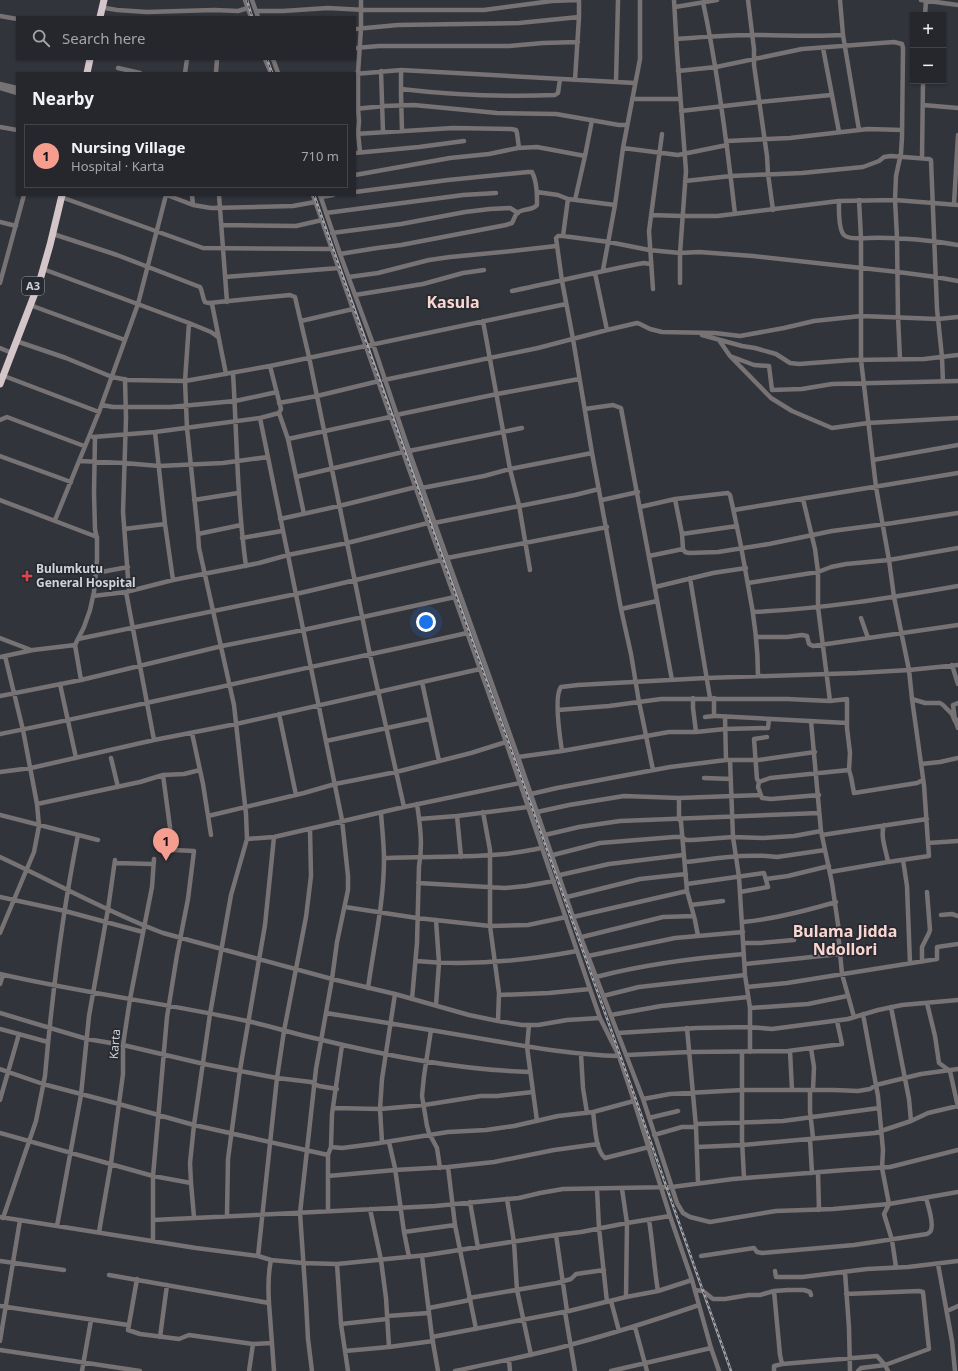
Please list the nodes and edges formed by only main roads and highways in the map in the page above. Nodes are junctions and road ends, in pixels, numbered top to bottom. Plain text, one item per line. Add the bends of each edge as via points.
1 (105, 3) edge
2 (101, 16) edge
3 (90, 60) edge
4 (93, 60) edge
5 (87, 72) edge
6 (90, 72) edge
7 (60, 196) edge
8 (10, 352) junction
9 (2, 375) edge
10 (0, 384) edge

1 - 2 highway
3 - 5 highway
4 - 6 highway
7 - 8 highway, A3 via 44,255
7 - 8 highway, A3 via 43,269
8 - 9 highway, A3
9 - 10 highway, A3

